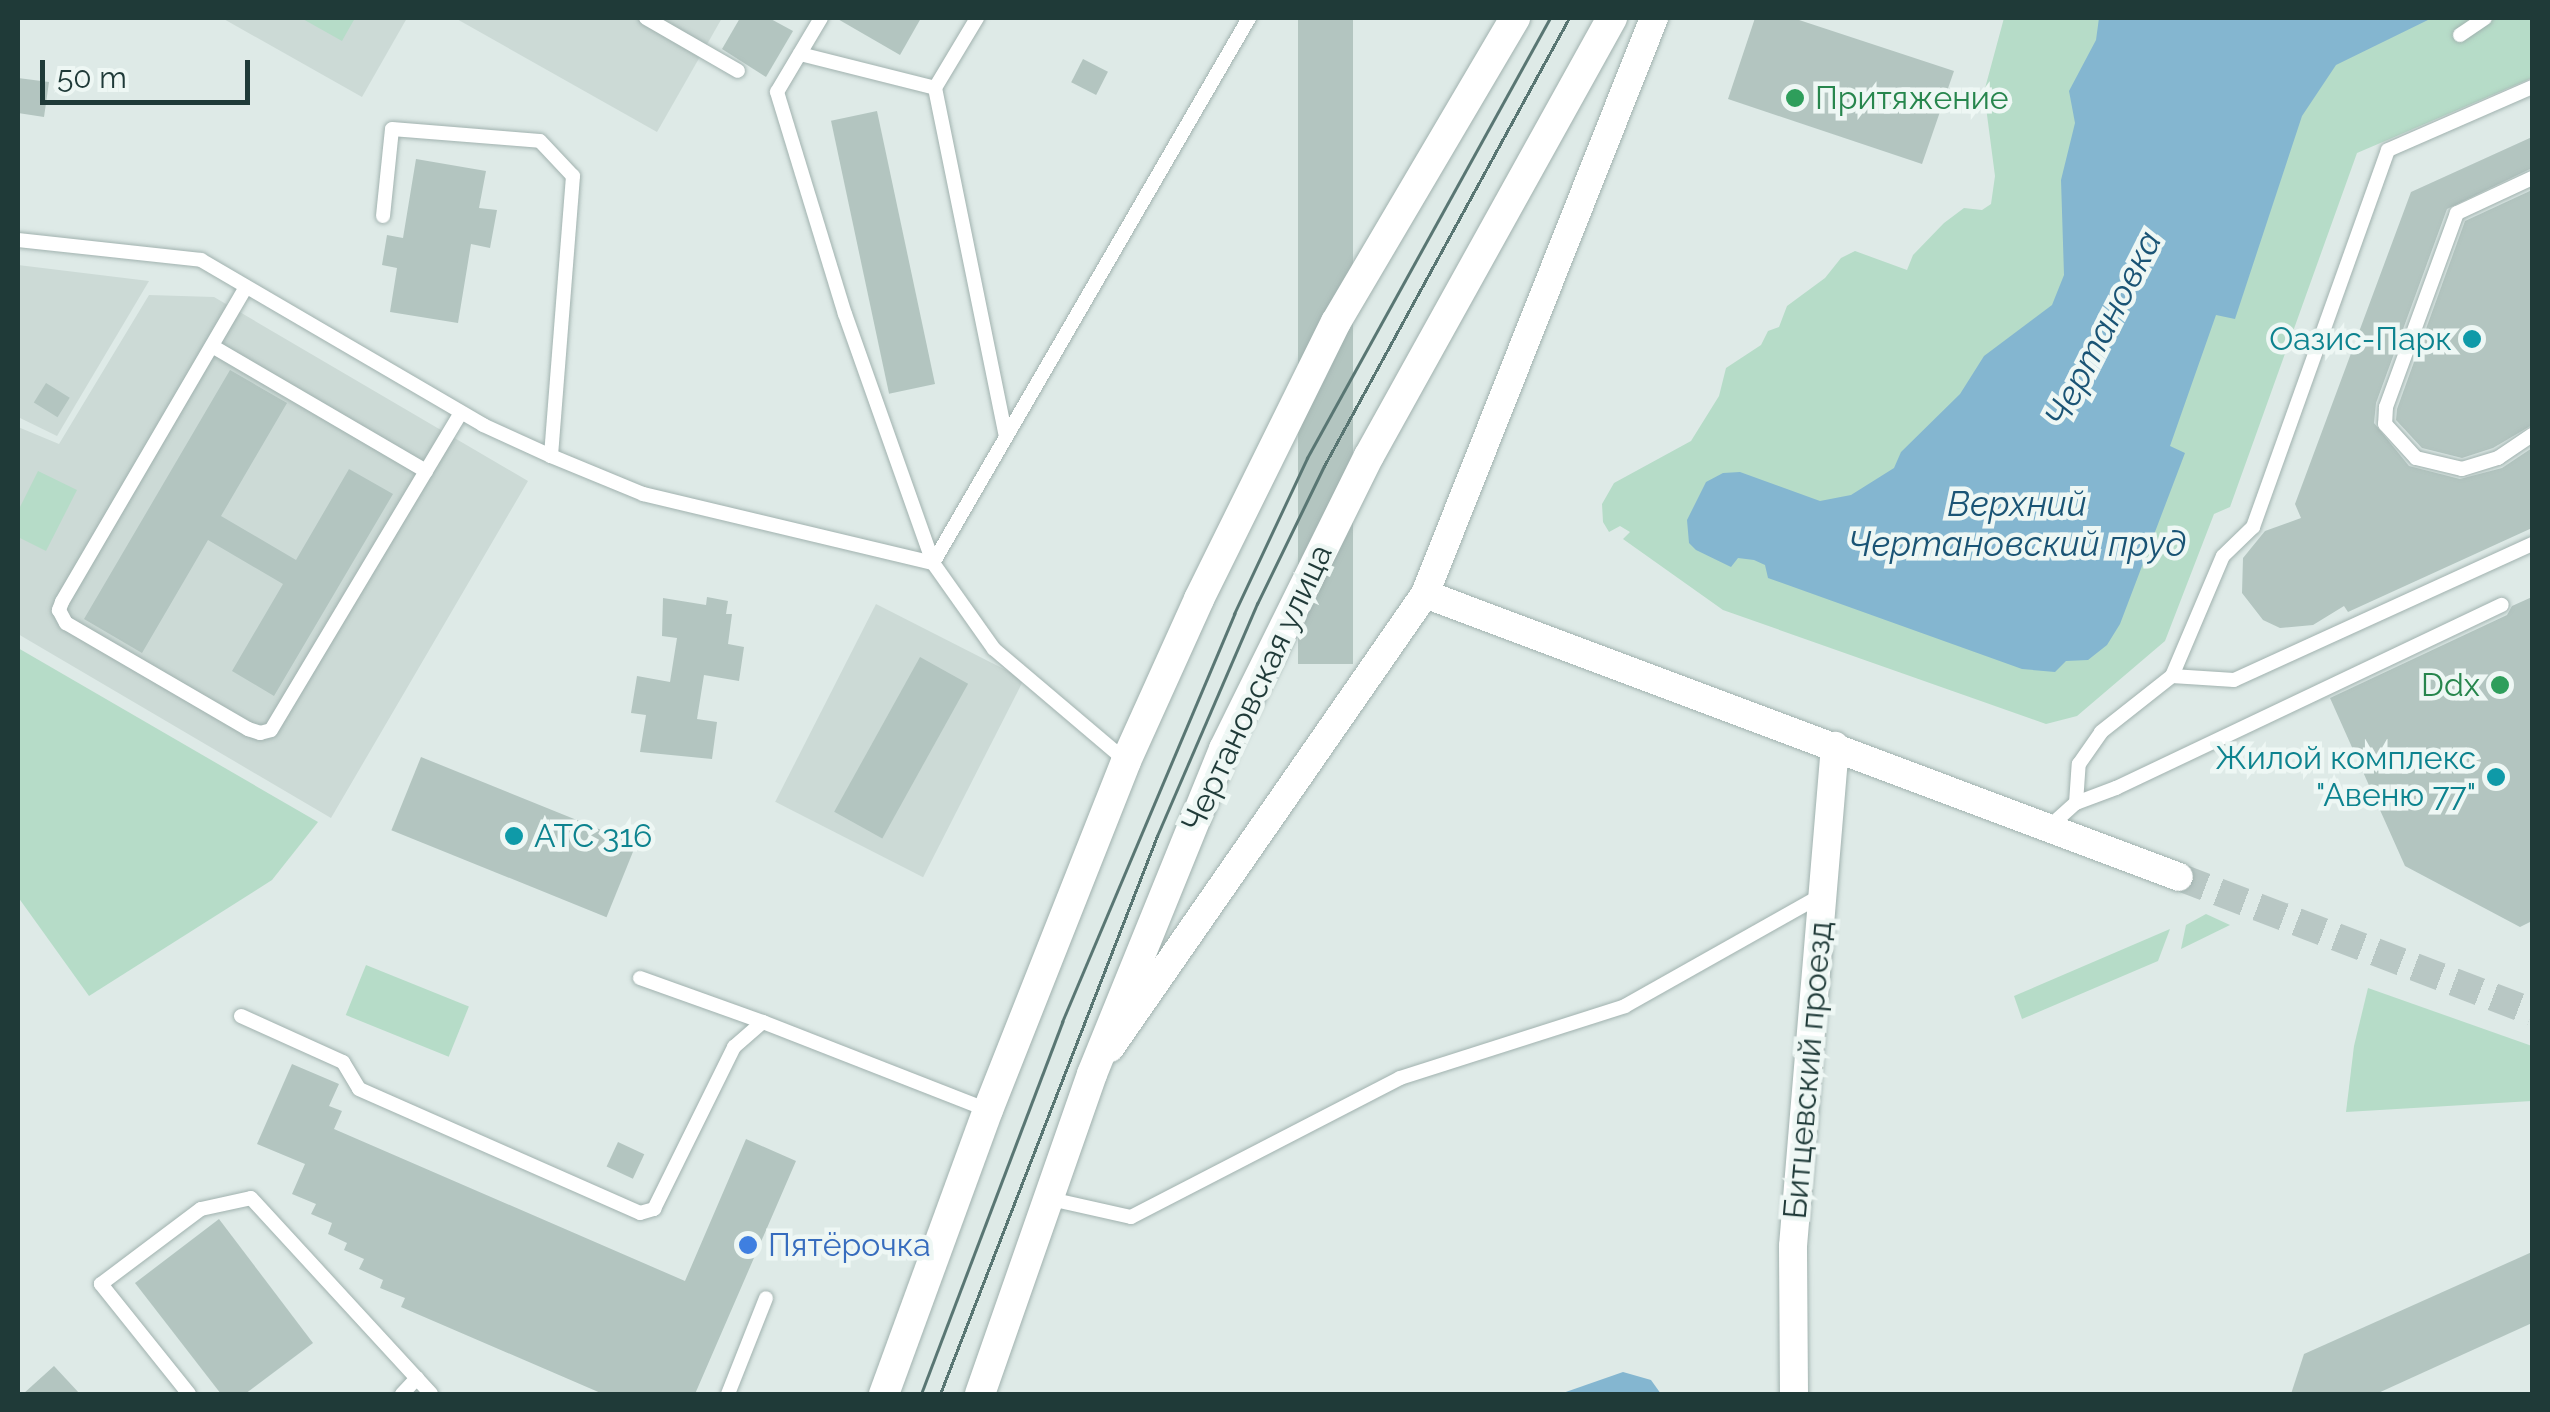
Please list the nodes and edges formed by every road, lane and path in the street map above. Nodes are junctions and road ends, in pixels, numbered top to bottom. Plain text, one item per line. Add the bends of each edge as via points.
1 (646, 18) edge
2 (821, 18) edge
3 (977, 18) edge
4 (1249, 18) edge
5 (1515, 18) edge
6 (1612, 18) edge
7 (1654, 18) edge
8 (2486, 18) edge
9 (2460, 35) dead end
10 (800, 54) junction
11 (738, 71) dead end
12 (2532, 87) edge
13 (936, 88) junction
14 (2532, 178) edge
15 (383, 216) dead end
16 (18, 240) edge
17 (246, 287) junction
18 (212, 346) junction
19 (460, 412) junction
20 (1006, 436) junction
21 (2532, 436) edge
22 (551, 456) junction
23 (426, 471) junction
24 (2532, 544) edge
25 (933, 563) junction
26 (1425, 594) junction
27 (2502, 605) dead end
28 (2172, 676) junction
29 (1835, 746) junction
30 (1126, 761) junction
31 (2076, 803) junction
32 (2048, 828) junction
33 (2178, 877) tunnel mouth
34 (1823, 894) junction
35 (640, 978) dead end
36 (241, 1016) dead end
37 (763, 1022) junction
38 (1092, 1074) junction
39 (988, 1110) junction
40 (1045, 1197) junction
41 (766, 1298) dead end
42 (417, 1378) junction
43 (190, 1394) edge
44 (402, 1394) edge
45 (431, 1394) edge
46 (728, 1394) edge
47 (884, 1394) edge
48 (980, 1394) edge
49 (1794, 1394) edge

1 - 11 lane
2 - 10 lane
3 - 13 lane
4 - 20 lane
5 - 30 main road via 1295,399
6 - 38 main road, Чертановская улица via 1277,636
7 - 26 street
8 - 9 lane
10 - 13 lane
10 - 25 lane via 777,92 845,314
12 - 28 lane via 2388,150 2253,527 2223,556
13 - 20 lane
14 - 21 lane via 2457,213 2385,424 2416,458 2462,469 2498,458
15 - 22 lane via 392,130 540,141 573,176
16 - 17 lane via 200,260
17 - 18 lane
17 - 19 lane
18 - 23 lane
18 - 23 lane via 62,602 66,622 248,728 271,730
19 - 22 lane
19 - 23 lane
20 - 25 lane
22 - 25 lane via 643,494
24 - 28 lane via 2234,680
25 - 30 lane via 994,649
26 - 29 street
26 - 38 street
27 - 31 lane
28 - 31 lane via 2101,732 2078,764
29 - 32 street
29 - 34 street, Битцевский проезд
30 - 39 main road
31 - 32 lane
32 - 33 street
34 - 40 lane via 1625,1006 1400,1078 1131,1218
34 - 49 street, Битцевский проезд via 1793,1246
35 - 37 lane
36 - 37 lane via 342,1062 359,1089 649,1213 734,1047
37 - 39 lane
38 - 40 main road, Чертановская улица
39 - 47 main road
40 - 48 main road, Чертановская улица
41 - 46 lane
42 - 43 lane via 251,1198 200,1209 102,1284
42 - 44 lane
42 - 45 lane

